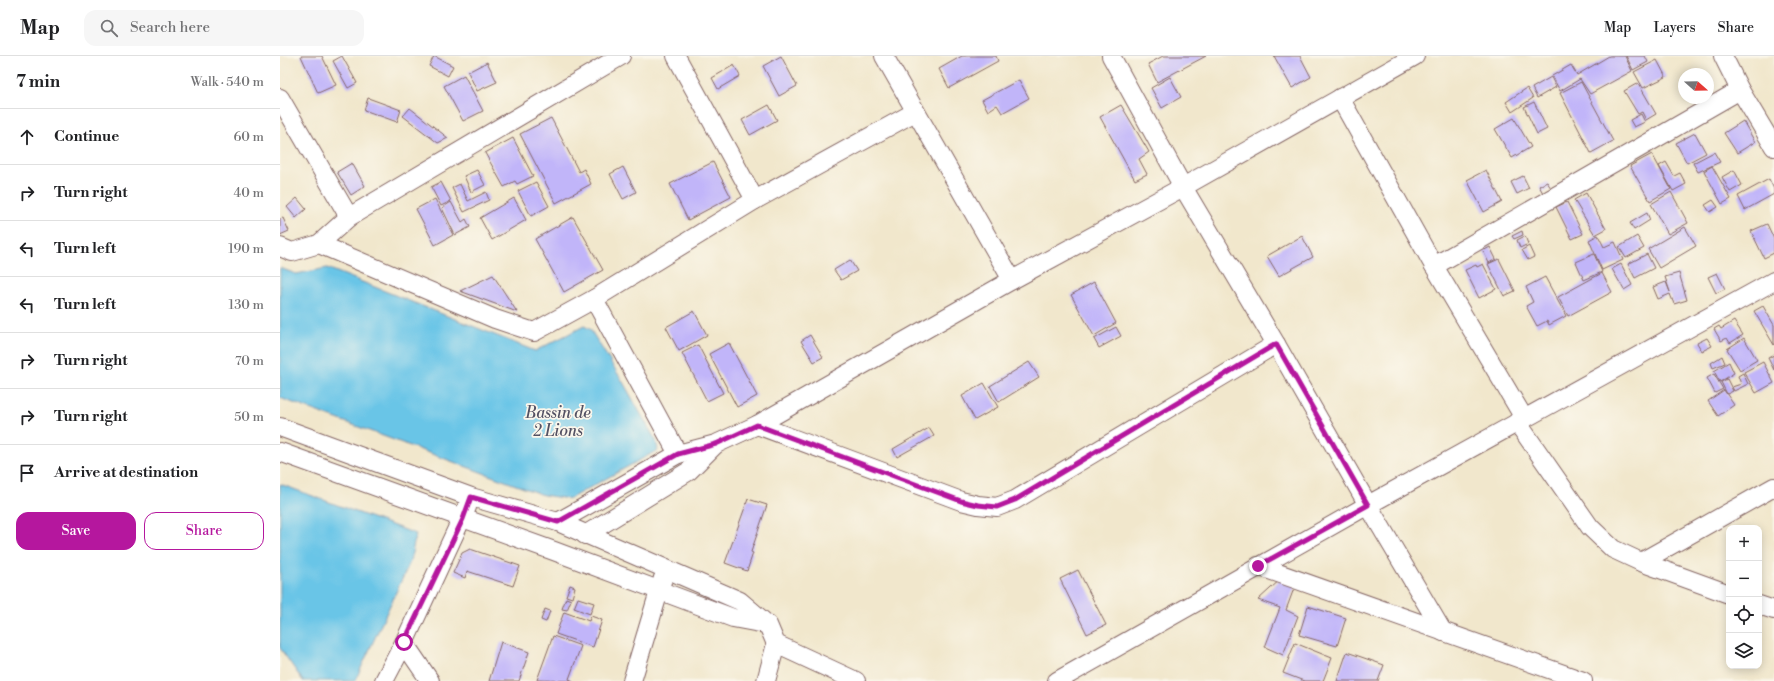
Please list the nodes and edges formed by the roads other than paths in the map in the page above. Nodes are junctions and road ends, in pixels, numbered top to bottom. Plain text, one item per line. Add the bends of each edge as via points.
1 (620, 56) edge
2 (676, 56) edge
3 (884, 56) edge
4 (1111, 56) edge
5 (1415, 56) edge
6 (1723, 56) edge
7 (1740, 90) junction
8 (280, 98) edge
9 (1340, 98) junction
10 (915, 112) junction
11 (1774, 148) edge
12 (1183, 187) junction
13 (755, 200) junction
14 (349, 217) junction
15 (319, 244) junction
16 (280, 247) edge
17 (1434, 266) junction
18 (1012, 280) junction
19 (1774, 281) edge
20 (594, 299) junction
21 (1276, 344) junction
22 (1520, 420) junction
23 (757, 425) junction
24 (280, 427) edge
25 (716, 444) junction
26 (280, 452) edge
27 (678, 454) junction
28 (1774, 487) edge
29 (471, 497) junction
30 (1368, 505) junction
31 (463, 519) junction
32 (558, 522) junction
33 (585, 535) junction
34 (1641, 562) junction
35 (1258, 566) junction
36 (665, 570) junction
37 (659, 590) junction
38 (1726, 593) edge
39 (1762, 606) edge
40 (1774, 610) edge
41 (768, 625) junction
42 (1443, 632) junction
43 (404, 642) junction
44 (776, 644) junction
45 (1540, 674) edge
46 (384, 681) edge
47 (430, 681) edge
48 (632, 681) edge
49 (766, 681) edge
50 (856, 681) edge
51 (1057, 681) edge
52 (1583, 681) edge

1 - 14 street
2 - 13 street
3 - 10 street
4 - 12 street
5 - 9 street
6 - 7 street
7 - 11 street
7 - 17 street
8 - 14 street
9 - 12 street
9 - 17 street
10 - 13 street
10 - 18 street
12 - 18 street
12 - 21 street
13 - 20 street
14 - 15 street
15 - 16 street via 292,252
15 - 20 street via 496,320 534,332
17 - 22 street
18 - 23 street
19 - 22 street
20 - 27 street
21 - 23 street via 1015,500 997,507 961,501
21 - 30 street
22 - 30 street
22 - 34 street via 1590,527 1613,549
23 - 25 street
24 - 29 street
25 - 27 street
25 - 33 street via 689,471
26 - 31 street
27 - 32 street
28 - 34 street
29 - 31 street
29 - 32 street
30 - 35 street
30 - 42 street
31 - 37 street
31 - 43 street
32 - 33 street
33 - 36 street
34 - 38 street
35 - 42 street
35 - 51 street
36 - 37 street
36 - 41 street via 740,601
37 - 41 street via 733,618
37 - 48 street
39 - 40 street
41 - 44 street
42 - 45 street
43 - 46 street
43 - 47 street
44 - 49 street
44 - 50 street
45 - 52 street

